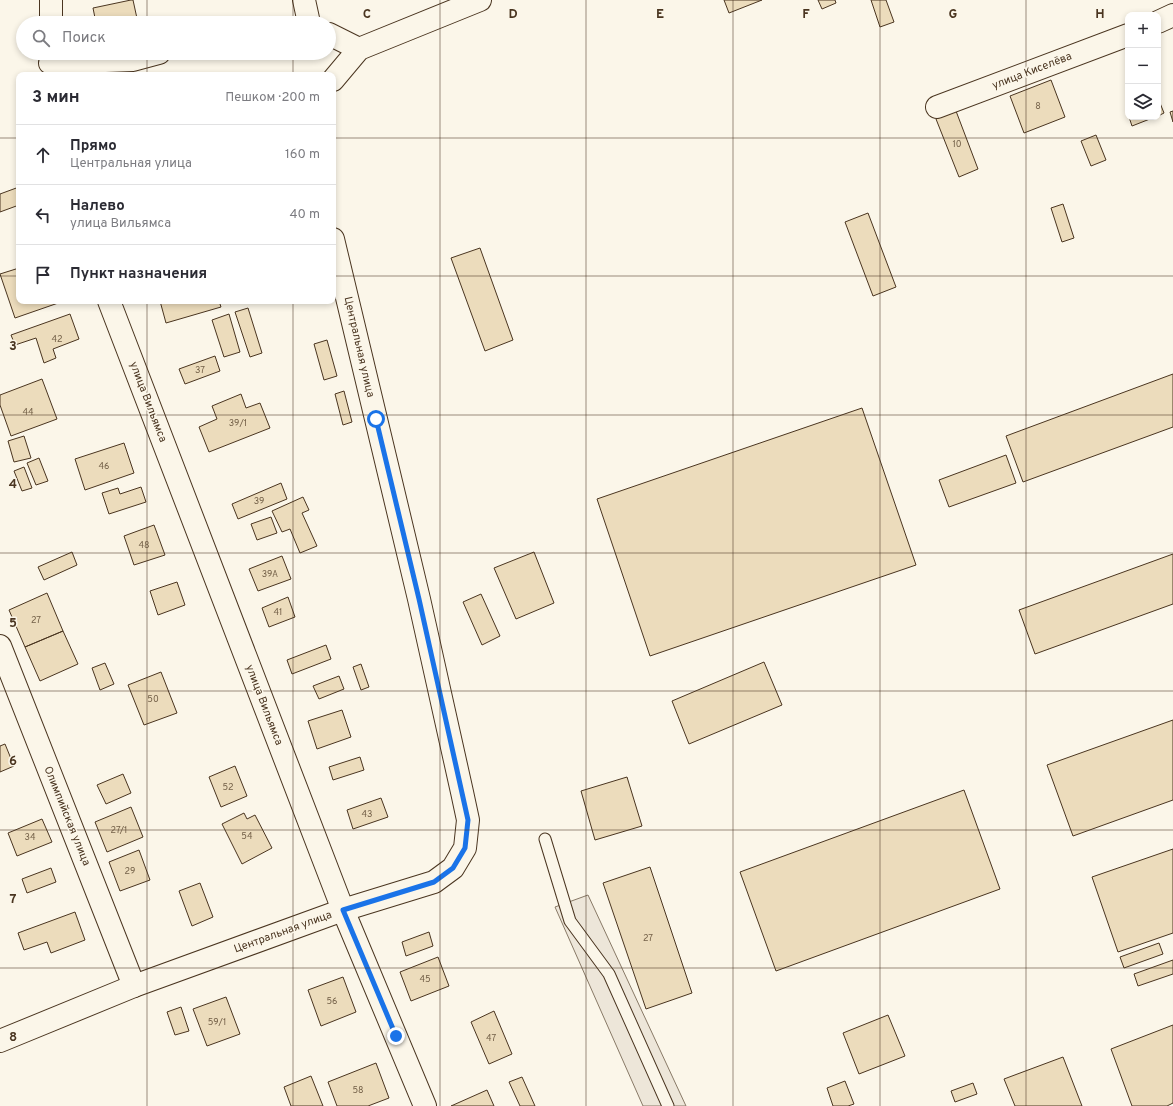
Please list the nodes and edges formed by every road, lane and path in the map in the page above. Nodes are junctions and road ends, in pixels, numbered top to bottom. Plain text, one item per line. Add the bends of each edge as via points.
1 (51, 0) edge
2 (304, 0) edge
3 (480, 0) edge
4 (1173, 15) edge
5 (51, 16) edge
6 (307, 16) edge
7 (1161, 21) edge
8 (1125, 36) edge
9 (336, 38) edge
10 (359, 49) junction
11 (133, 60) edge
12 (50, 64) edge
13 (336, 76) edge
14 (937, 107) dead end
15 (336, 252) edge
16 (110, 304) edge
17 (0, 646) edge
18 (545, 839) dead end
19 (343, 910) junction
20 (134, 986) junction
21 (0, 1041) edge
22 (425, 1106) edge
23 (668, 1106) edge

1 - 5 street
2 - 6 street
3 - 10 street
4 - 7 street
8 - 14 street, улица Киселёва
9 - 10 street
10 - 13 street
11 - 12 street
15 - 19 street, Центральная улица via 419,599 468,820 465,848 453,868 434,882
16 - 19 street, улица Вильямса
17 - 20 street, Олимпийская улица
18 - 23 lane via 570,921 609,974
19 - 20 street, Центральная улица
19 - 22 street, улица Вильямса
20 - 21 street, Центральная улица

